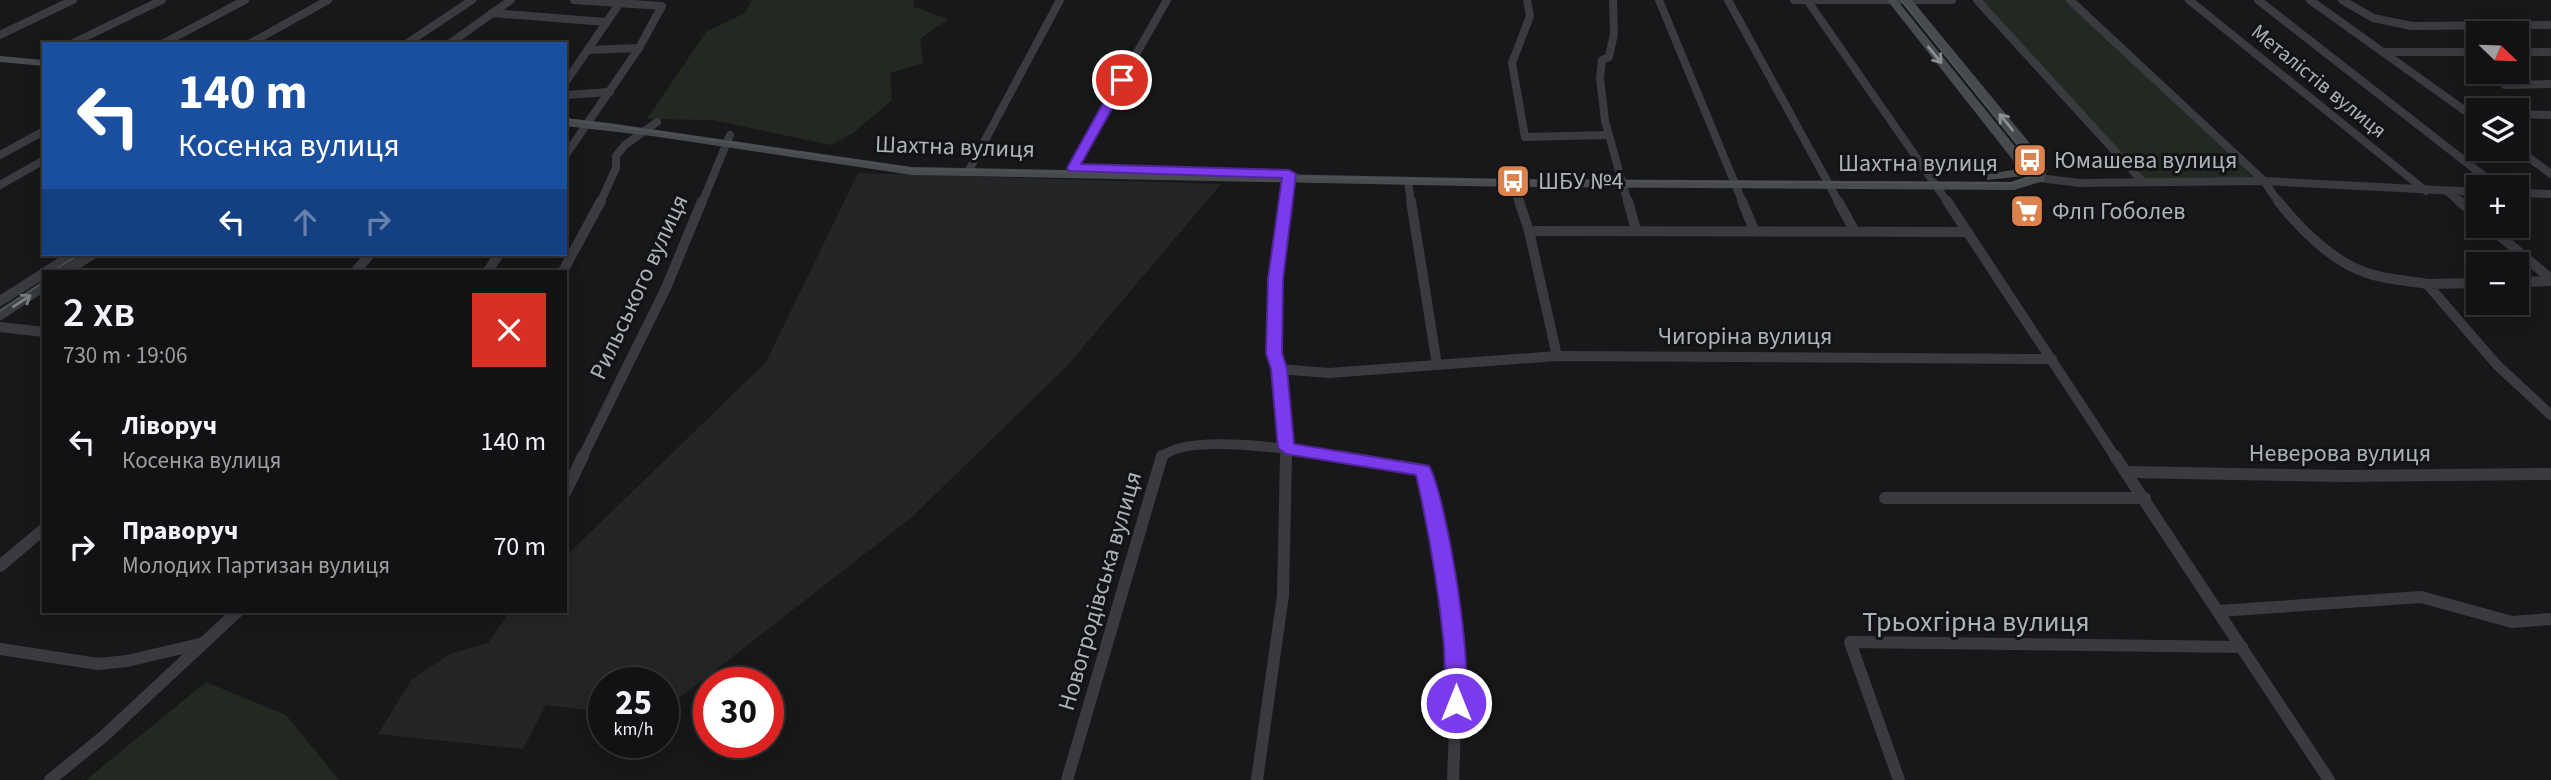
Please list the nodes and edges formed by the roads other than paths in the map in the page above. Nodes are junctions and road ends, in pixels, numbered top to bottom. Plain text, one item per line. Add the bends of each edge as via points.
1 (73, 0) edge
2 (162, 0) edge
3 (245, 0) edge
4 (328, 0) edge
5 (472, 0) edge
6 (511, 0) edge
7 (573, 0) edge
8 (1060, 0) edge
9 (1167, 0) edge
10 (1527, 0) edge
11 (1613, 0) edge
12 (1659, 0) edge
13 (1728, 0) edge
14 (1794, 0) edge
15 (1807, 0) edge
16 (1952, 0) edge
17 (1977, 0) edge
18 (2070, 0) edge
19 (2189, 0) edge
20 (2258, 0) edge
21 (2310, 0) edge
22 (2342, 0) edge
23 (1899, 1) edge
24 (618, 4) junction
25 (492, 13) junction
26 (606, 22) junction
27 (2551, 25) edge
28 (0, 35) edge
29 (75, 42) edge
30 (166, 42) edge
31 (253, 42) edge
32 (409, 42) edge
33 (452, 42) edge
34 (639, 48) junction
35 (588, 50) junction
36 (2383, 52) junction
37 (2466, 52) edge
38 (2529, 52) edge
39 (2551, 52) edge
40 (0, 59) edge
41 (41, 60) edge
42 (567, 80) edge
43 (2505, 85) dead end
44 (2551, 85) edge
45 (610, 92) junction
46 (567, 95) edge
47 (2466, 109) edge
48 (567, 114) edge
49 (2529, 114) edge
50 (2551, 115) edge
51 (592, 120) junction
52 (567, 122) edge
53 (653, 126) junction
54 (42, 132) edge
55 (1608, 135) junction
56 (728, 139) junction
57 (567, 153) edge
58 (0, 155) edge
59 (2529, 158) edge
60 (42, 161) edge
61 (970, 169) junction
62 (1073, 171) junction
63 (2551, 174) edge
64 (2485, 175) edge
65 (1290, 177) junction
66 (2039, 178) junction
67 (1733, 179) junction
68 (1513, 180) junction
69 (1623, 180) junction
70 (1408, 181) junction
71 (1828, 181) junction
72 (1934, 181) junction
73 (2264, 181) junction
74 (2143, 182) junction
75 (0, 185) edge
76 (2426, 191) junction
77 (2448, 191) junction
78 (2466, 192) edge
79 (2529, 194) edge
80 (2550, 195) edge
81 (2466, 207) edge
82 (1636, 230) junction
83 (1754, 230) junction
84 (1854, 230) junction
85 (1530, 231) junction
86 (1968, 232) junction
87 (2502, 238) edge
88 (71, 256) edge
89 (90, 256) edge
90 (368, 256) edge
91 (48, 270) edge
92 (68, 270) edge
93 (357, 270) edge
94 (564, 270) edge
95 (42, 274) edge
96 (2551, 280) edge
97 (2529, 281) edge
98 (2466, 283) edge
99 (2427, 284) junction
100 (42, 287) edge
101 (0, 301) edge
102 (0, 315) edge
103 (0, 327) edge
104 (42, 332) edge
105 (1558, 356) junction
106 (2052, 359) junction
107 (1437, 365) junction
108 (1279, 369) junction
109 (2551, 415) edge
110 (1286, 448) junction
111 (2128, 472) junction
112 (2551, 474) edge
113 (567, 489) edge
114 (1885, 498) dead end
115 (2145, 498) junction
116 (42, 531) edge
117 (0, 566) edge
118 (2219, 611) junction
119 (236, 613) edge
120 (2551, 619) edge
121 (205, 643) junction
122 (2242, 647) junction
123 (0, 649) edge
124 (50, 780) edge
125 (1067, 780) edge
126 (1257, 780) edge
127 (1453, 780) edge
128 (1899, 780) edge
129 (2329, 780) edge

1 - 28 street
2 - 29 street
3 - 30 street
4 - 31 street
5 - 32 street
6 - 25 street
7 - 24 street
8 - 61 street
9 - 62 street
10 - 55 street via 1530,16 1512,63 1525,137
11 - 55 street via 1614,34 1609,57 1602,60 1600,68
12 - 67 street
13 - 71 street
14 - 15 street
15 - 23 street
15 - 72 street
16 - 23 street
17 - 74 street
18 - 73 street
19 - 76 street, Металістів вулиця
20 - 64 street
21 - 36 street
22 - 27 street via 2374,18 2412,26
66 -> 23 main road via 2042,170 2037,160
23 -> 72 main road, Шахтна вулиця via 2021,166 2018,173 2005,177
24 - 26 street
24 - 34 street via 662,6
25 - 26 street
25 - 33 street
26 - 35 street
34 - 35 street
34 - 45 street
35 - 42 street
36 - 37 street
36 - 47 street
38 - 39 street
40 - 41 main road
43 - 44 street
45 - 46 street
45 - 51 street
48 - 51 main road, Шахтна вулиця
49 - 50 street
51 - 52 main road, Шахтна вулиця
51 - 53 main road, Шахтна вулиця
51 - 57 street
53 - 56 main road, Шахтна вулиця
53 - 94 street via 617,156 590,224
54 - 58 street
55 - 69 street
56 - 61 main road, Шахтна вулиця via 858,166
56 - 113 street, Рильського вулиця via 666,288
59 - 63 street
60 - 75 street
61 - 62 main road, Шахтна вулиця
62 - 65 main road, Шахтна вулиця
65 - 68 main road, Шахтна вулиця
65 - 70 main road, Шахтна вулиця
65 - 108 street via 1276,279 1274,353
66 - 72 main road, Шахтна вулиця via 2014,186
66 - 74 street, Шахтна вулиця
67 - 69 main road, Шахтна вулиця
67 - 71 main road, Шахтна вулиця
67 - 83 street
68 - 69 main road, Шахтна вулиця
68 - 70 main road, Шахтна вулиця
68 - 85 street
69 - 82 street
70 - 107 street
71 - 72 main road, Шахтна вулиця
71 - 84 street
72 - 86 street
73 - 74 street, Шахтна вулиця
73 - 76 street, Шахтна вулиця
73 - 99 street via 2276,202 2317,240 2362,272
76 - 77 street, Шахтна вулиця
77 - 78 street, Шахтна вулиця
77 - 81 street
79 - 80 street
82 - 83 street
82 - 85 street
83 - 84 street
84 - 86 street
85 - 105 street
86 - 106 street
87 - 96 street
88 - 91 street
89 - 92 street
90 - 93 street
95 - 101 street
96 - 97 street
98 - 99 street
99 - 109 street via 2497,365
102 -> 100 street
103 - 104 street
105 - 106 street, Чигоріна вулиця
105 - 107 street, Чигоріна вулиця
106 - 111 street
107 - 108 street, Чигоріна вулиця via 1329,373
108 - 110 street
110 - 125 street, Новогродівська вулиця via 1193,444 1161,455
110 - 126 street via 1283,595
110 - 127 street via 1423,470 1443,551 1457,677
111 - 112 street, Неверова вулиця
111 - 115 street
114 - 115 street
115 - 118 street
116 - 117 street
118 - 120 street via 2421,597 2512,622
118 - 122 street
119 - 121 street
121 - 123 street via 98,664
121 - 124 street
122 - 128 street, Трьохгірна вулиця via 1850,642
122 - 129 street

